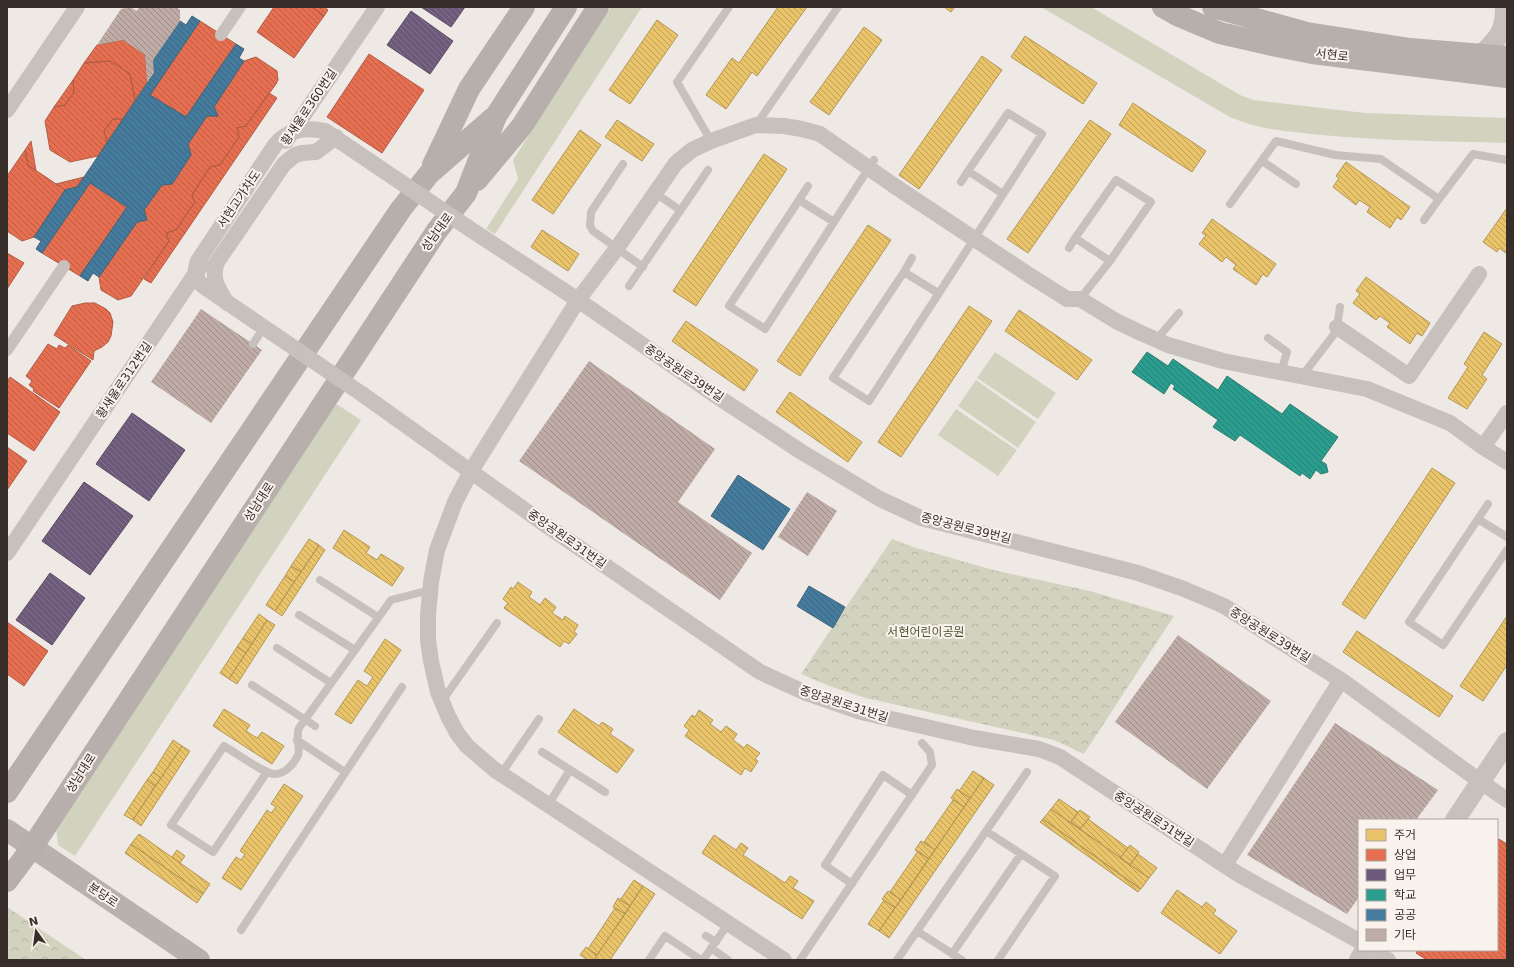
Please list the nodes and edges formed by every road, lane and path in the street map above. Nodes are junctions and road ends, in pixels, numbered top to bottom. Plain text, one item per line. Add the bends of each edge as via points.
1 (77, 7) edge
2 (240, 7) edge
3 (377, 7) edge
4 (524, 7) edge
5 (566, 7) edge
6 (598, 7) edge
7 (729, 7) edge
8 (838, 7) edge
9 (1163, 7) edge
10 (1213, 7) edge
11 (1505, 7) edge
12 (221, 35) dead end
13 (1482, 54) junction
14 (1507, 57) edge
15 (1507, 77) edge
16 (7, 110) edge
17 (496, 116) junction
18 (756, 125) junction
19 (336, 137) junction
20 (711, 141) junction
21 (1507, 160) edge
22 (1262, 161) junction
23 (623, 164) dead end
24 (871, 164) junction
25 (708, 170) dead end
26 (968, 171) junction
27 (429, 174) junction
28 (961, 182) dead end
29 (1296, 184) dead end
30 (808, 186) dead end
31 (466, 193) junction
32 (655, 193) junction
33 (1003, 194) junction
34 (1439, 199) junction
35 (799, 200) junction
36 (1230, 204) dead end
37 (240, 208) joint
38 (680, 210) junction
39 (1424, 220) dead end
40 (834, 222) junction
41 (470, 229) joint
42 (973, 238) junction
43 (1075, 238) junction
44 (617, 248) junction
45 (1069, 248) dead end
46 (912, 258) dead end
47 (1110, 261) junction
48 (64, 266) dead end
49 (643, 266) junction
50 (904, 272) junction
51 (1479, 274) dead end
52 (629, 286) dead end
53 (938, 294) junction
54 (1080, 299) junction
55 (578, 300) junction
56 (227, 303) junction
57 (1340, 307) dead end
58 (1179, 313) dead end
59 (1337, 327) junction
60 (264, 328) junction
61 (1268, 338) dead end
62 (1156, 340) junction
63 (253, 344) dead end
64 (7, 350) edge
65 (1281, 372) junction
66 (1302, 376) junction
67 (362, 394) joint
68 (1507, 413) edge
69 (1483, 447) junction
70 (1507, 462) edge
71 (471, 471) junction
72 (1488, 504) dead end
73 (1478, 519) junction
74 (1507, 537) edge
75 (1507, 550) edge
76 (7, 553) edge
77 (320, 580) dead end
78 (430, 590) junction
79 (299, 615) dead end
80 (378, 617) junction
81 (497, 623) dead end
82 (277, 648) dead end
83 (355, 650) junction
84 (1341, 680) junction
85 (331, 683) junction
86 (252, 685) dead end
87 (402, 687) dead end
88 (442, 700) junction
89 (305, 719) junction
90 (539, 719) dead end
91 (315, 726) dead end
92 (297, 740) junction
93 (1507, 742) edge
94 (922, 743) dead end
95 (542, 752) dead end
96 (570, 770) junction
97 (267, 772) junction
98 (345, 772) junction
99 (1027, 772) dead end
100 (501, 774) junction
101 (1480, 782) junction
102 (7, 792) edge
103 (605, 792) dead end
104 (912, 794) junction
105 (1507, 800) edge
106 (548, 805) junction
107 (1456, 819) edge
108 (7, 830) edge
109 (986, 831) junction
110 (33, 846) junction
111 (1021, 854) junction
112 (1225, 865) junction
113 (7, 881) edge
114 (852, 884) junction
115 (728, 924) junction
116 (240, 930) dead end
117 (917, 931) junction
118 (706, 936) dead end
119 (1358, 940) edge
120 (713, 945) junction
121 (1364, 951) edge
122 (1375, 951) edge
123 (952, 954) junction
124 (199, 960) edge
125 (649, 960) edge
126 (702, 960) edge
127 (728, 960) edge
128 (784, 960) edge
129 (800, 960) edge
130 (898, 960) edge
131 (962, 960) edge
132 (998, 960) edge
133 (1359, 960) edge
134 (1388, 960) edge

1 - 16 street
2 - 12 street
3 - 37 street, 황새울로360번길
4 - 27 main road via 469,89
5 - 17 main road, 성남대로
6 - 31 main road via 522,126
7 - 20 lane via 677,82
8 - 18 lane
9 - 15 main road, 서현로 via 1220,33 1277,46 1312,53
10 - 13 main road, 서현로 via 1307,33 1410,49
11 - 13 street via 1505,21 1497,39
13 - 14 main road, 서현로
17 - 27 main road, 성남대로
17 - 31 main road, 성남대로
18 - 20 street
18 - 24 street via 784,126 820,134
19 - 41 street, 서현고가차도, bridge
19 - 56 street, bridge via 316,152 295,155 284,164 217,262 214,278
19 - 56 street, 서현고가차도, bridge via 325,131 313,129 292,132 279,140 198,261 195,271 199,283
20 - 32 street via 692,150 676,163
21 - 34 lane via 1473,154
22 - 29 lane
22 - 34 lane via 1276,141 1334,155 1381,159
22 - 36 lane
23 - 44 lane via 590,212 590,226 593,231
24 - 40 lane
24 - 42 street
25 - 38 lane
26 - 28 lane
26 - 33 lane
26 - 33 lane via 1008,113 1042,134
27 - 102 main road, 성남대로 via 401,210
30 - 35 lane
31 - 110 main road, 성남대로 via 432,238
32 - 38 lane
32 - 44 street
33 - 42 lane
34 - 39 lane
35 - 40 lane
35 - 40 lane via 729,306 765,329
37 - 76 street, 황새울로312번길
38 - 49 lane
41 - 55 street, 중앙공원로39번길
42 - 53 lane
42 - 54 street via 1067,299
43 - 45 lane
43 - 47 lane
43 - 47 lane via 1116,180 1151,202
44 - 49 lane
44 - 55 street
46 - 50 lane
47 - 54 lane
48 - 64 street
49 - 52 lane
50 - 53 lane
50 - 53 lane via 833,378 869,401
51 - 59 street via 1409,376
54 - 62 street via 1116,321
55 - 71 street
55 - 84 street, 중앙공원로39번길 via 800,451 880,499 921,518 1095,561 1184,589 1224,606
56 - 60 street, 서현고가차도, bridge
57 - 59 lane
58 - 62 lane
59 - 66 lane
60 - 63 lane
60 - 67 street, 서현고가차도, bridge
61 - 65 lane via 1287,352
62 - 65 street via 1196,354
65 - 66 street
66 - 69 street via 1367,389 1450,423
67 - 71 street, 중앙공원로31번길
68 - 69 street
69 - 70 street
71 - 78 street via 455,502 437,550
71 - 112 street, 중앙공원로31번길 via 760,672 806,693 861,712 974,738 1039,749 1060,757
72 - 73 lane
73 - 74 lane
73 - 75 lane via 1409,622 1443,645
77 - 80 lane
78 - 80 lane via 391,600
78 - 88 street via 428,640
79 - 83 lane
80 - 83 lane
81 - 88 lane
82 - 85 lane
83 - 85 lane
84 - 101 street, 중앙공원로39번길
84 - 112 street
85 - 89 lane
86 - 89 lane
87 - 98 lane
88 - 100 street via 457,733 467,746
89 - 91 lane
89 - 92 lane via 297,733
90 - 100 lane
92 - 97 lane via 298,755 290,767 275,774
92 - 98 lane
93 - 101 street
94 - 104 lane via 930,752 932,765
95 - 96 lane
96 - 103 lane
96 - 106 lane
97 - 97 lane via 224,746 172,825 213,852
98 - 116 lane
99 - 109 lane via 999,819
100 - 106 street
101 - 105 street, 중앙공원로39번길
101 - 107 street
104 - 114 lane
104 - 114 lane via 883,775 824,865
106 - 115 street
108 - 110 main road, 분당로
109 - 111 lane
109 - 117 lane
110 - 113 main road, 성남대로
110 - 124 main road, 분당로
111 - 123 lane
111 - 132 lane via 1055,876
112 - 119 street, 중앙공원로31번길
114 - 129 lane
115 - 120 lane
115 - 128 street
117 - 123 lane
117 - 130 lane
118 - 120 lane
120 - 126 lane
120 - 127 lane
121 - 133 street
122 - 134 street
123 - 131 lane
125 - 126 lane via 665,936

